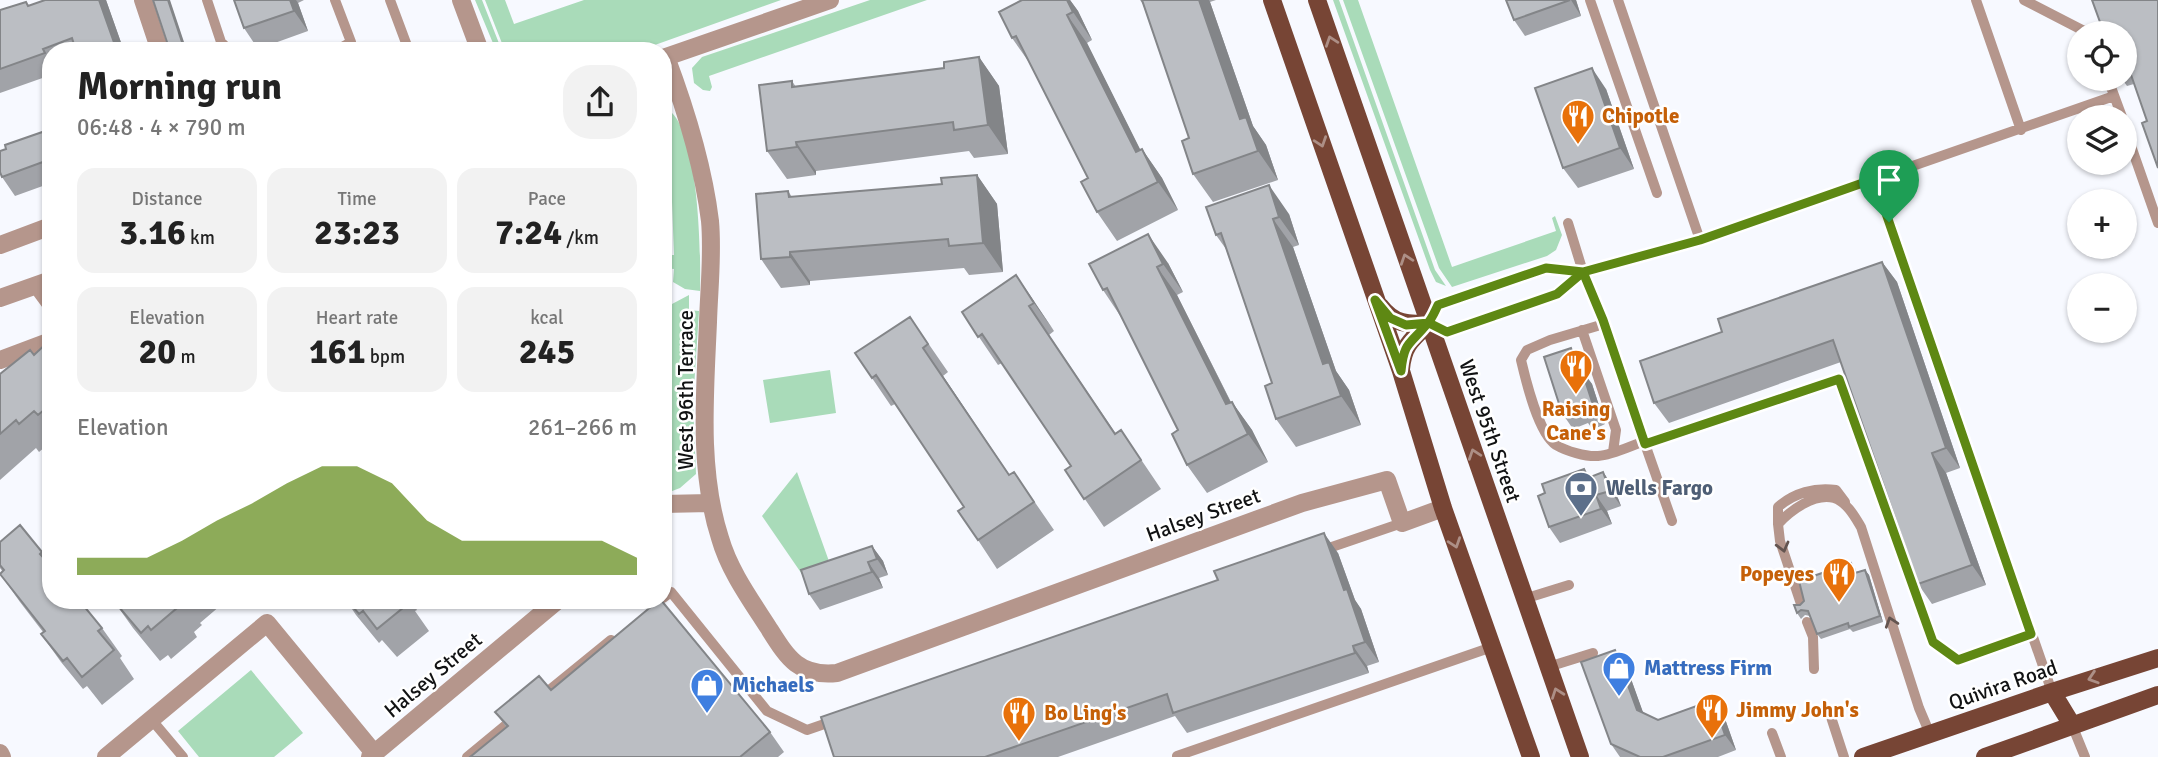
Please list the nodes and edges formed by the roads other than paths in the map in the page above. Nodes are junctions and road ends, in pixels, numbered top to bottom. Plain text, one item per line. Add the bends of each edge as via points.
1 (143, 0) edge
2 (206, 0) edge
3 (335, 0) edge
4 (390, 0) edge
5 (461, 0) edge
6 (1272, 0) edge
7 (1317, 0) edge
8 (1590, 0) edge
9 (1618, 0) edge
10 (1976, 0) edge
11 (2024, 0) edge
12 (826, 1) edge
13 (2067, 22) edge
14 (157, 42) edge
15 (221, 42) edge
16 (351, 42) edge
17 (406, 42) edge
18 (477, 42) edge
19 (672, 54) edge
20 (672, 76) edge
21 (2112, 91) edge
22 (2114, 96) junction
23 (681, 98) junction
24 (672, 101) edge
25 (2117, 105) edge
26 (2021, 130) junction
27 (2137, 162) edge
28 (1874, 179) junction
29 (1657, 193) dead end
30 (1568, 223) dead end
31 (2158, 223) edge
32 (42, 229) edge
33 (1700, 240) junction
34 (0, 245) edge
35 (1583, 272) junction
36 (42, 284) edge
37 (0, 298) edge
38 (1375, 300) junction
39 (1429, 323) junction
40 (1604, 324) junction
41 (1582, 330) junction
42 (42, 344) edge
43 (0, 360) edge
44 (1401, 371) junction
45 (1645, 443) junction
46 (1613, 452) junction
47 (710, 503) junction
48 (672, 504) edge
49 (1443, 508) junction
50 (1672, 521) dead end
51 (1402, 523) junction
52 (1307, 556) edge
53 (1569, 585) dead end
54 (672, 593) edge
55 (1524, 599) junction
56 (1801, 604) edge
57 (547, 609) edge
58 (1807, 622) edge
59 (953, 631) joint
60 (2031, 634) junction
61 (618, 635) edge
62 (1492, 647) junction
63 (1593, 653) dead end
64 (2158, 658) edge
65 (1548, 667) junction
66 (1814, 669) dead end
67 (2052, 691) junction
68 (2158, 695) edge
69 (531, 705) edge
70 (520, 713) edge
71 (1829, 715) dead end
72 (846, 716) edge
73 (151, 719) junction
74 (2072, 725) junction
75 (1772, 733) dead end
76 (1930, 734) junction
77 (372, 755) edge
78 (1177, 756) edge
79 (106, 757) edge
80 (183, 757) edge
81 (467, 757) edge
82 (1531, 757) edge
83 (1580, 757) edge
84 (1781, 757) edge
85 (1844, 757) edge
86 (1863, 757) edge
87 (1985, 757) edge
88 (2085, 757) edge

1 - 14 street
2 - 15 lane
3 - 16 lane
4 - 17 lane
5 - 18 street
6 -> 38 main road
39 -> 7 main road, West 95th Street
8 - 29 lane
9 - 33 lane
10 - 26 lane
11 - 13 lane
12 - 19 street
20 - 23 street, West 96th Terrace
21 - 22 lane
22 - 25 lane
22 - 26 lane
23 - 24 street
23 - 47 street, West 96th Terrace via 710,222 704,411
26 - 28 lane
27 - 31 lane
28 - 33 lane
28 - 60 lane
30 - 35 lane
32 - 34 street
33 - 35 lane
35 - 39 lane via 1557,294 1447,332
35 - 39 lane via 1546,268 1438,305
35 - 40 lane
36 - 37 street
38 - 39 main road via 1390,318 1406,325
38 - 44 main road
39 - 44 main road via 1402,352
55 -> 39 main road, West 95th Street
40 - 41 lane
40 - 45 lane
41 - 46 lane via 1616,430
41 - 46 lane via 1527,350 1521,360 1527,385 1555,444 1583,454
42 - 43 street
44 - 49 main road
45 - 46 lane
45 - 50 lane
45 - 60 lane via 1839,379 1933,642 1958,660
47 - 48 street
47 - 59 street, West 96th Terrace via 720,541 744,591 780,646 801,668 818,675 836,673
49 - 51 street
49 -> 62 main road
51 - 52 lane
51 - 59 street, Halsey Street via 1387,480 1302,503
53 - 55 lane
54 - 72 lane via 767,711 807,730
55 - 65 main road, West 95th Street
76 -> 56 lane via 1865,539 1851,510 1834,498 1816,499 1791,510 1778,524
57 - 77 street, Halsey Street
58 - 66 lane via 1813,636
60 - 67 lane
61 - 69 lane
62 - 78 lane
62 - 82 main road
63 - 65 lane
64 -> 67 main road, Quivira Road
83 -> 65 main road, West 95th Street
67 - 74 main road
67 - 76 main road, Quivira Road
68 - 74 main road
70 - 81 lane
71 - 85 lane
73 - 77 street via 267,622
73 - 79 street
73 - 80 lane
74 - 87 main road
74 - 88 lane
75 - 84 lane
76 - 86 main road, Quivira Road

